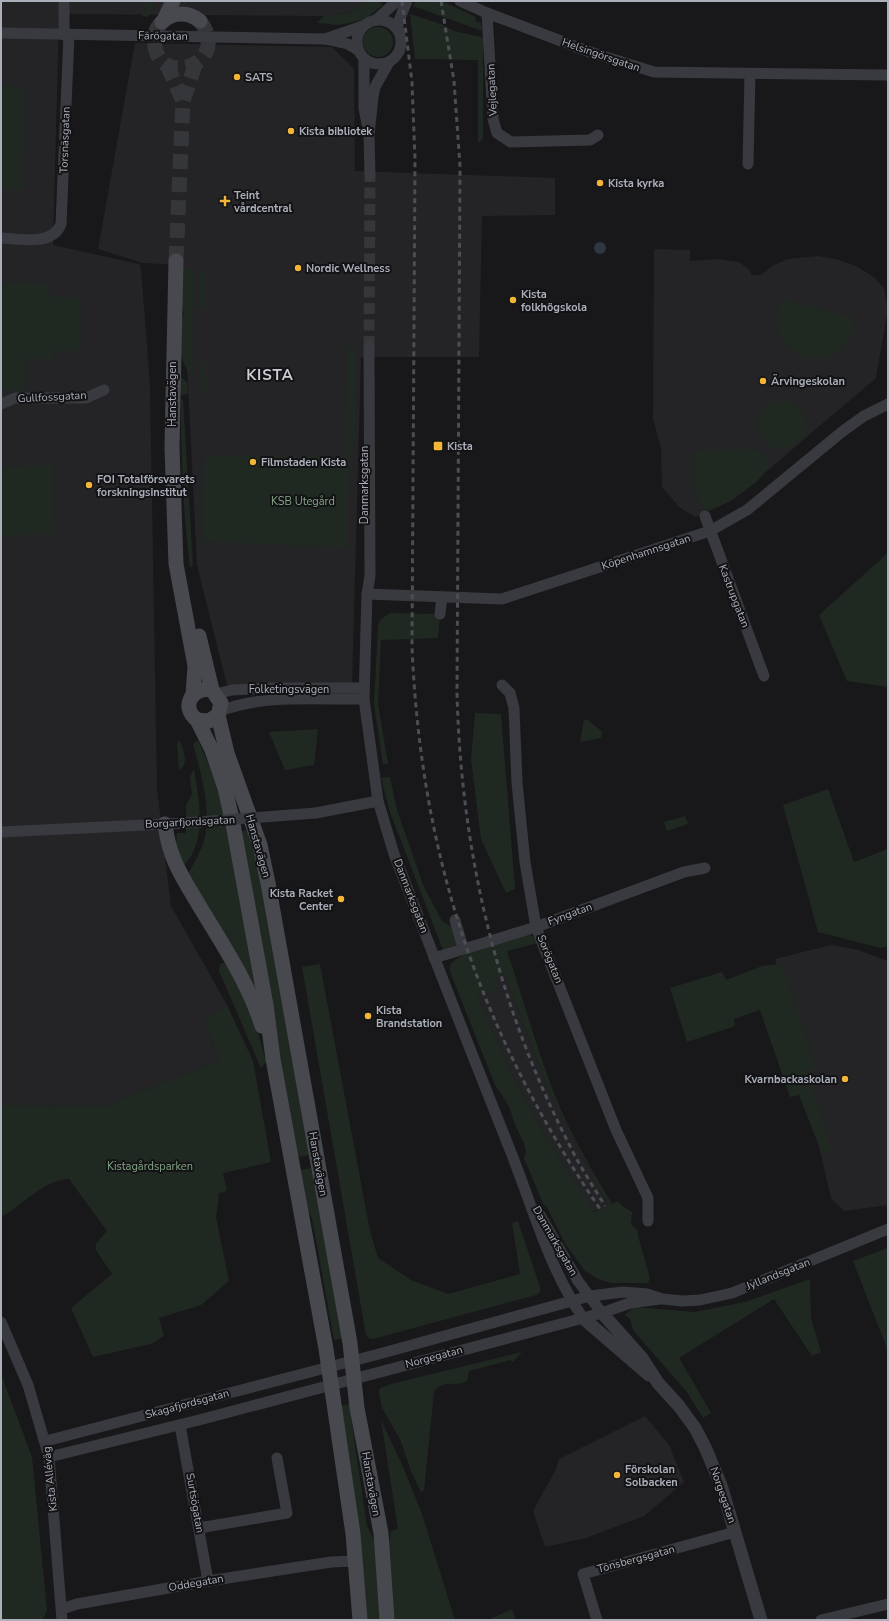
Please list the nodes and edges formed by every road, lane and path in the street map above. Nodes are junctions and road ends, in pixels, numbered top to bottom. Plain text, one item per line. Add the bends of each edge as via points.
1 (64, 1) edge
2 (173, 1) edge
3 (190, 1) edge
4 (397, 1) edge
5 (406, 1) edge
6 (460, 1) edge
7 (487, 13) junction
8 (376, 20) junction
9 (363, 26) junction
10 (398, 29) junction
11 (1, 33) edge
12 (67, 35) junction
13 (325, 39) junction
14 (361, 55) junction
15 (389, 62) junction
16 (750, 74) junction
17 (888, 75) edge
18 (370, 135) junction
19 (598, 135) dead end
20 (748, 164) dead end
21 (370, 175) tunnel mouth
22 (1, 238) edge
23 (176, 261) tunnel mouth
24 (369, 347) tunnel mouth
25 (104, 390) dead end
26 (1, 404) edge
27 (888, 404) edge
28 (705, 516) dead end
29 (176, 526) junction
30 (710, 532) junction
31 (366, 594) junction
32 (442, 597) junction
33 (440, 614) dead end
34 (764, 676) dead end
35 (502, 685) dead end
36 (214, 692) junction
37 (364, 693) junction
38 (193, 694) junction
39 (219, 713) junction
40 (197, 720) junction
41 (378, 801) junction
42 (165, 824) junction
43 (1, 832) edge
44 (705, 868) dead end
45 (455, 920) dead end
46 (536, 927) junction
47 (464, 948) junction
48 (434, 958) junction
49 (273, 1059) junction
50 (317, 1160) junction
51 (292, 1164) junction
52 (523, 1184) junction
53 (648, 1221) dead end
54 (888, 1229) edge
55 (590, 1296) junction
56 (663, 1299) junction
57 (572, 1301) junction
58 (602, 1313) junction
59 (583, 1318) junction
60 (1, 1322) edge
61 (352, 1361) junction
62 (328, 1366) junction
63 (354, 1379) junction
64 (658, 1383) junction
65 (331, 1385) junction
66 (180, 1425) junction
67 (46, 1441) junction
68 (49, 1457) junction
69 (277, 1458) dead end
70 (199, 1528) junction
71 (735, 1532) junction
72 (356, 1561) junction
73 (208, 1581) junction
74 (888, 1604) edge
75 (62, 1614) edge
76 (360, 1620) edge
77 (387, 1620) edge
78 (597, 1620) edge
79 (761, 1620) edge
80 (821, 1620) edge

1 - 12 street, Torsnäsgatan
2 - 3 main road via 164,20 178,14 188,14 198,20
4 - 8 street
5 - 10 street
6 - 7 street, Helsingörsgatan
7 - 16 street, Helsingörsgatan via 590,52 654,72
7 - 19 street, Vejlegatan via 493,119 497,133 511,142 590,140
8 - 9 street
8 - 10 street via 385,20
9 - 13 street, Färögatan
9 - 14 street via 356,38
10 - 15 street via 400,50
11 - 12 street, Färögatan
12 - 13 street, Färögatan
12 - 22 street, Torsnäsgatan via 61,224 58,232 48,239
13 - 14 street, Färögatan via 348,44
14 - 15 street via 374,65
14 - 18 street via 364,108
15 - 18 street via 375,86
16 - 17 street, Helsingörsgatan
16 - 20 street
18 - 21 street
23 - 29 main road, Hanstavägen via 172,446
24 - 31 street, Danmarksgatan via 370,568
25 - 26 street, Gullfossgatan via 86,398 15,398
27 - 30 street, Köpenhamnsgatan via 864,416 747,510
28 - 30 street, Kastrupgatan
29 - 36 main road, Hanstavägen via 182,542 196,626
29 - 38 main road, Hanstavägen via 176,564 195,666
30 - 32 street, Köpenhamnsgatan via 502,599
30 - 34 street, Kastrupgatan
31 - 32 street, Köpenhamnsgatan
31 - 37 street, Danmarksgatan
32 - 33 street
35 - 46 street, Sorögatan via 510,693 514,708 517,783 525,862
36 - 37 street, Folketingsvägen via 232,690
36 - 38 main road via 202,690
36 - 39 main road, Hanstavägen via 220,703
37 - 39 street, Folketingsvägen via 258,701 236,705
37 - 41 street, Danmarksgatan
38 - 40 main road, Hanstavägen via 189,705 193,717
39 - 40 main road via 209,721
39 - 50 main road, Hanstavägen via 227,753 260,845
40 - 49 main road, Hanstavägen via 212,750 233,824 266,1005
41 - 42 street, Borgarfjordsgatan, bridge via 316,813
41 - 48 street, Danmarksgatan via 394,854
42 - 43 street, Borgarfjordsgatan
42 - 49 main road via 173,860 231,958 257,1008
44 - 46 street, Fyngatan via 684,872
45 - 47 street
46 - 47 street, Fyngatan
46 - 53 street, Sorögatan via 616,1130 648,1198
47 - 48 street, Fyngatan
48 - 52 street, Danmarksgatan
49 - 51 main road, Hanstavägen
50 - 51 main road
50 - 61 main road, Hanstavägen
51 - 62 main road, Hanstavägen
52 - 55 street, Danmarksgatan via 578,1280
52 - 57 street, Danmarksgatan via 542,1240
54 - 56 street, Jyllandsgatan via 732,1293 700,1300
55 - 56 street, Jyllandsgatan via 623,1292 647,1294
55 - 57 street, Norgegatan
55 - 58 street, Norgegatan
56 - 58 street, Jyllandsgatan via 630,1303
57 - 59 street, Norgegatan
57 - 61 street, Norgegatan
58 - 59 street, Norgegatan
58 - 64 street, Norgegatan via 642,1358
59 - 63 street, Norgegatan
59 - 64 street, Norgegatan
60 - 67 street, Kista Alléväg via 28,1385
61 - 62 street, Norgegatan
61 - 63 main road, Hanstavägen
62 - 65 main road, Hanstavägen
62 - 67 street, Skagafjordsgatan
63 - 65 street, Norgegatan
63 - 77 main road, Hanstavägen via 357,1408 381,1533
64 - 71 street, Norgegatan via 691,1422 705,1447 721,1486
65 - 66 street, Skagafjordsgatan
65 - 72 main road, Hanstavägen
66 - 68 street, Skagafjordsgatan
66 - 70 street, Surtsögatan
67 - 68 street, Kista Alléväg
68 - 75 street, Kista Alléväg
69 - 70 street via 287,1513
70 - 73 street, Surtsögatan
71 - 78 street, Tönsbergsgatan via 584,1574
71 - 79 street, Norgegatan
72 - 73 street, Oddegatan via 331,1562
72 - 76 main road, Hanstavägen
73 - 75 street, Oddegatan via 77,1604
74 - 80 street

